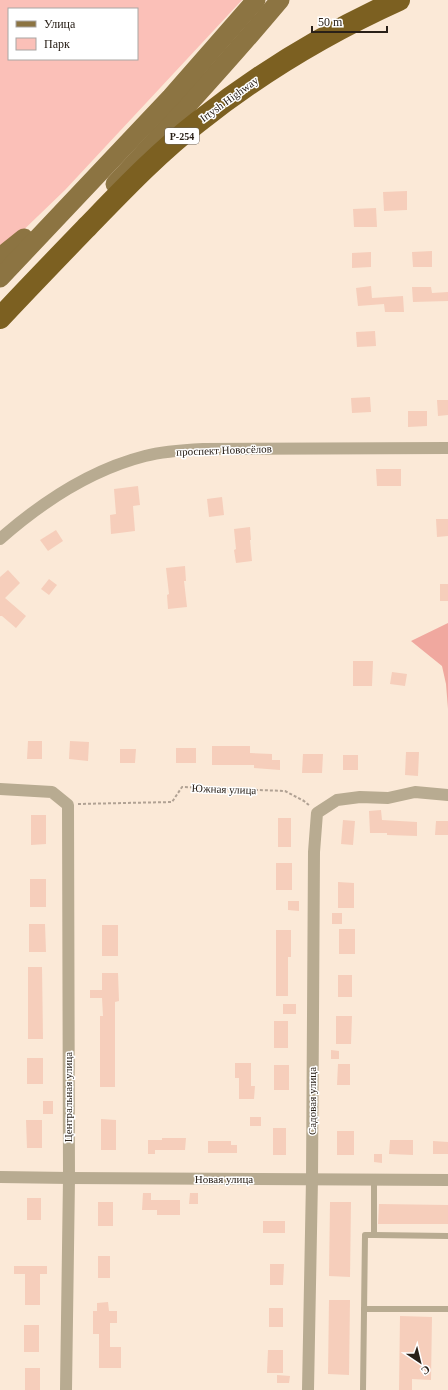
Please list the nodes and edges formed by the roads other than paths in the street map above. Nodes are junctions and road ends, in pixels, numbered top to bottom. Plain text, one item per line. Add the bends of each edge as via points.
1 (256, 0) edge
2 (280, 0) edge
3 (399, 0) edge
4 (242, 16) junction
5 (0, 257) edge
6 (0, 278) edge
7 (0, 306) edge
8 (0, 318) edge
9 (448, 448) edge
10 (0, 539) edge
11 (0, 790) edge
12 (448, 795) edge
13 (0, 1177) edge
14 (68, 1178) junction
15 (312, 1179) junction
16 (374, 1179) junction
17 (448, 1180) edge
18 (374, 1236) junction
19 (448, 1236) edge
20 (364, 1309) junction
21 (448, 1309) edge
22 (66, 1390) edge
23 (308, 1390) edge
24 (363, 1390) edge

1 - 4 main road
2 - 7 main road via 180,114
3 - 8 highway, Irtysh Highway / Р-254 via 354,21 272,68 198,122 119,194
4 - 5 main road via 154,103 71,192 18,244
4 - 6 main road via 170,97
9 - 10 street, проспект Новосёлов via 203,449 146,456 108,468 69,487
11 - 14 street, Центральная улица via 52,792 68,805
12 - 15 street, Садовая улица via 415,792 388,798 360,797 337,800 316,813
13 - 14 street, Новая улица
14 - 15 street, Новая улица
14 - 22 street, Центральная улица
15 - 16 street, Новая улица
15 - 23 street, Садовая улица
16 - 17 street, Новая улица
16 - 18 lane
18 - 19 lane
18 - 20 lane via 365,1235
20 - 21 lane
20 - 24 lane

